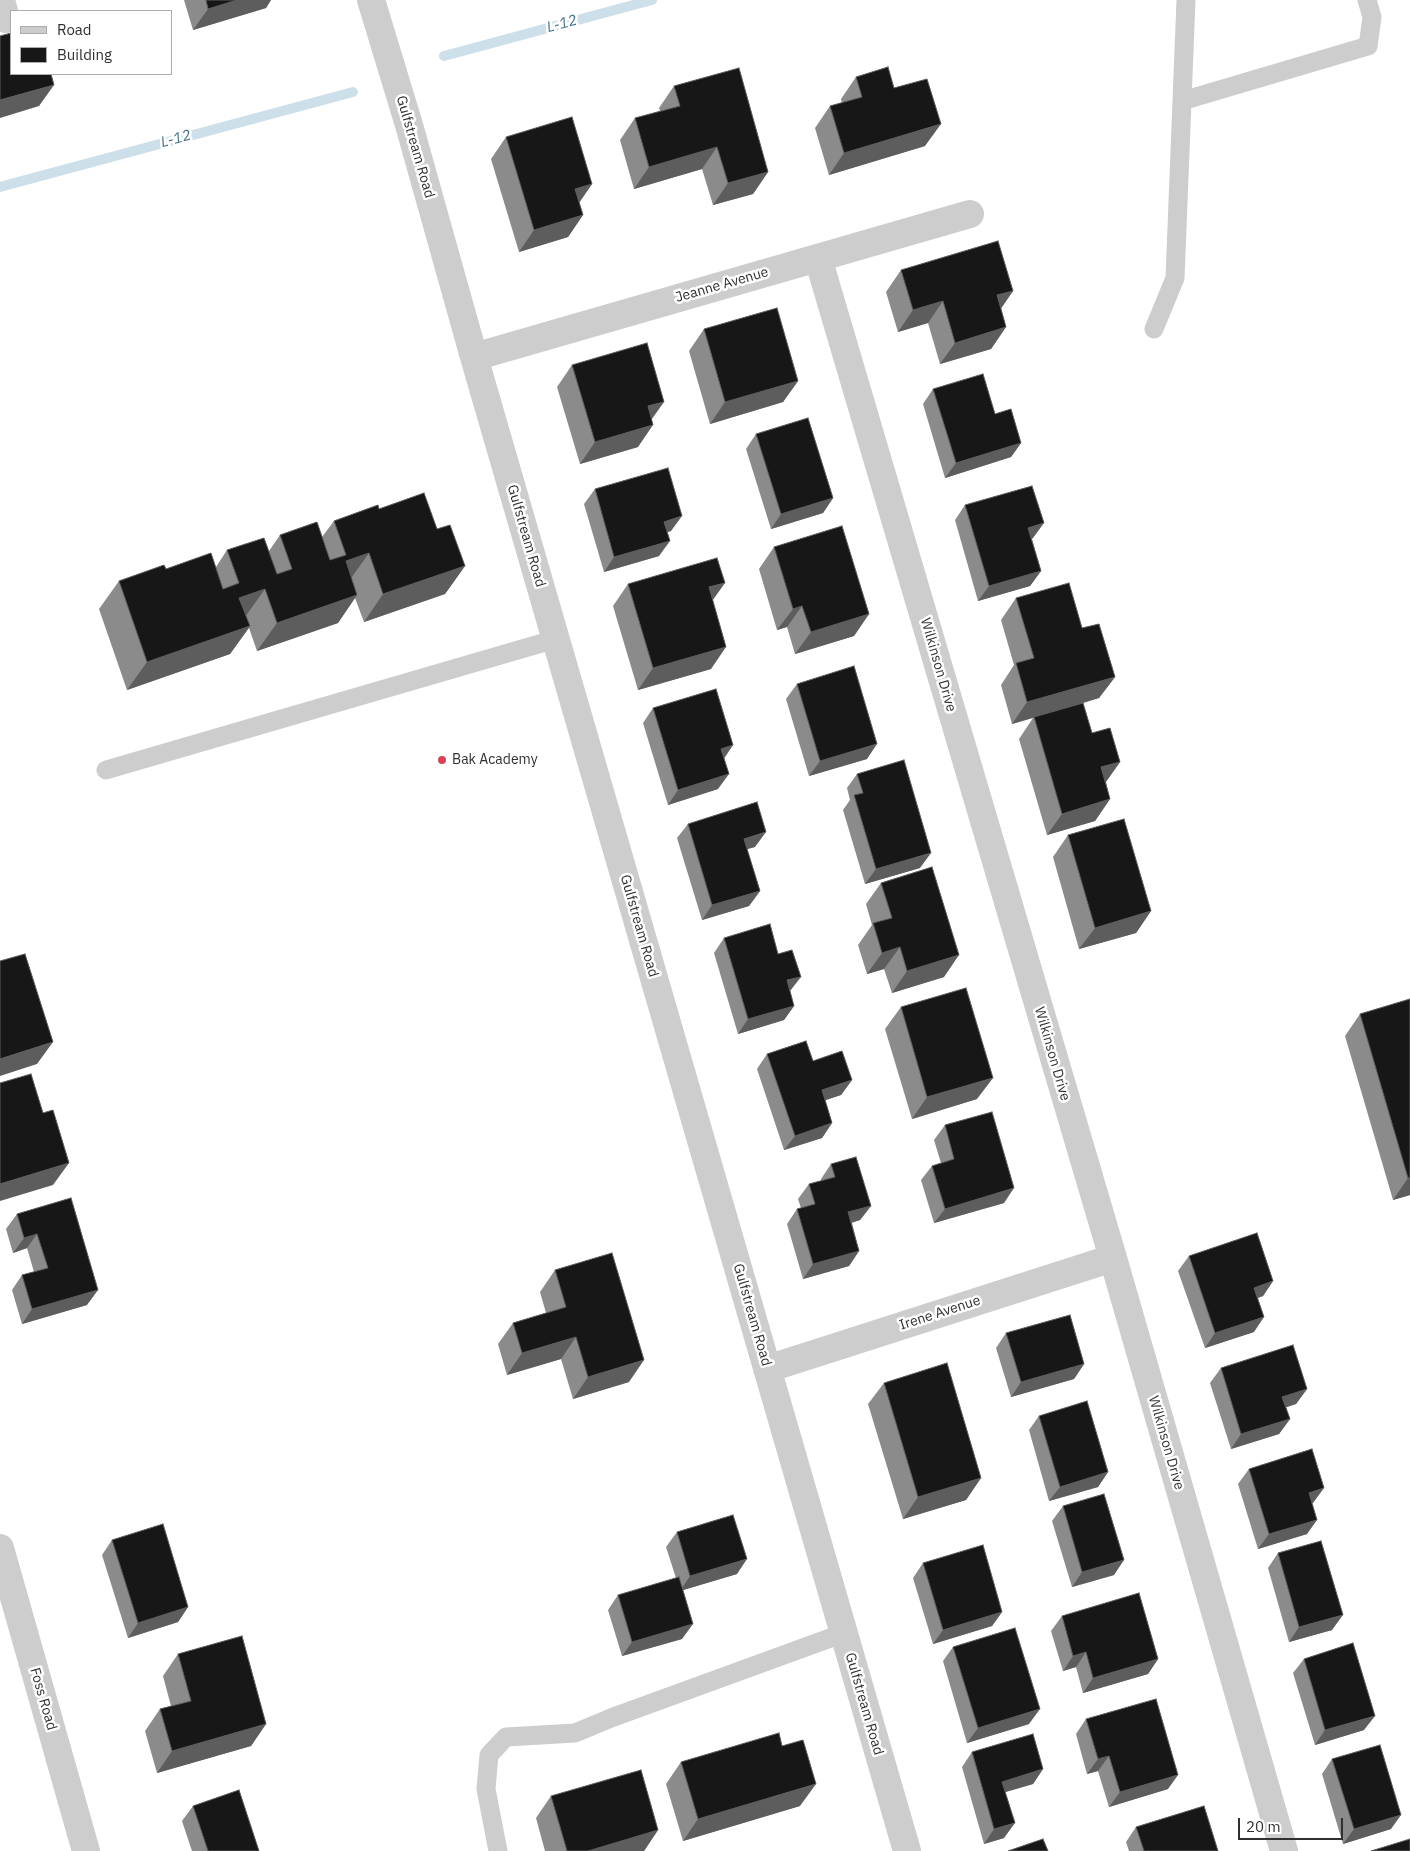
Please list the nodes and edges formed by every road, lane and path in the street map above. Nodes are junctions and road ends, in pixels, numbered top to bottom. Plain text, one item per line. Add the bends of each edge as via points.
1 (371, 0) edge
2 (1186, 0) edge
3 (1367, 0) edge
4 (1182, 100) junction
5 (970, 214) dead end
6 (818, 258) junction
7 (1154, 329) dead end
8 (474, 357) junction
9 (556, 639) junction
10 (106, 770) dead end
11 (1112, 1258) junction
12 (767, 1369) junction
13 (0, 1548) edge
14 (844, 1633) junction
15 (86, 1851) edge
16 (498, 1851) edge
17 (907, 1851) edge
18 (1284, 1851) edge

1 - 8 street, Gulfstream Road
2 - 4 lane
3 - 4 lane via 1372,17 1368,46
4 - 7 lane via 1175,278
5 - 6 street, Jeanne Avenue
6 - 8 street, Jeanne Avenue
6 - 11 street, Wilkinson Drive
8 - 9 street, Gulfstream Road
9 - 10 lane
9 - 12 street, Gulfstream Road
11 - 12 street, Irene Avenue
11 - 18 street, Wilkinson Drive
12 - 14 street, Gulfstream Road
13 - 15 street, Foss Road
14 - 16 lane via 575,1733 506,1737 489,1755 486,1789
14 - 17 street, Gulfstream Road

